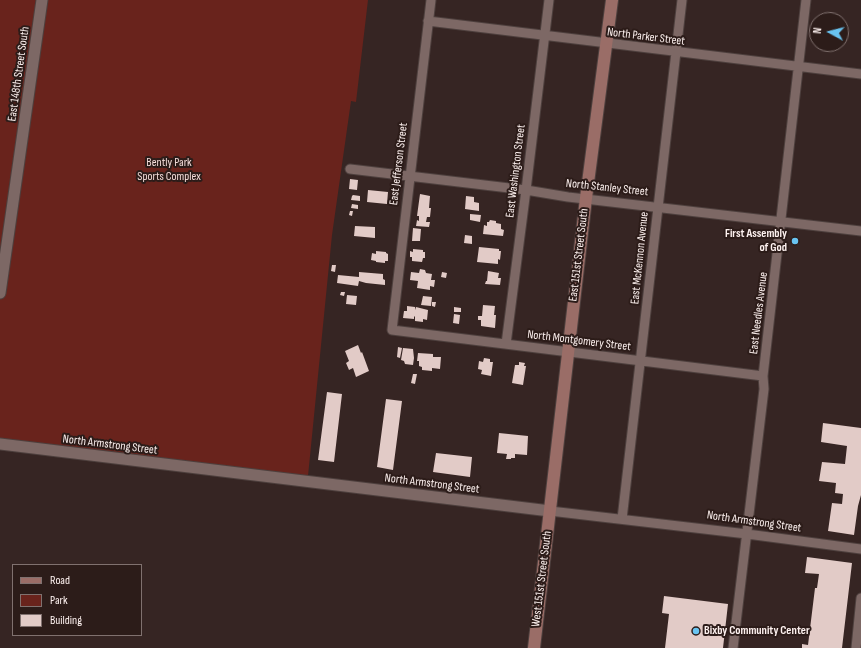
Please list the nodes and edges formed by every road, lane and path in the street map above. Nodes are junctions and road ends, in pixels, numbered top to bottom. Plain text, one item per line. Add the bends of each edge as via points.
1 (42, 0) edge
2 (431, 0) edge
3 (549, 0) edge
4 (612, 0) edge
5 (682, 0) edge
6 (806, 0) edge
7 (428, 21) junction
8 (544, 36) junction
9 (606, 44) junction
10 (676, 53) junction
11 (799, 68) junction
12 (861, 74) edge
13 (350, 170) dead end
14 (409, 176) junction
15 (526, 190) junction
16 (586, 198) junction
17 (657, 206) junction
18 (782, 222) junction
19 (861, 230) edge
20 (0, 294) edge
21 (392, 330) joint
22 (506, 344) junction
23 (568, 353) junction
24 (641, 360) junction
25 (763, 376) junction
26 (0, 444) edge
27 (550, 511) junction
28 (622, 519) junction
29 (747, 534) junction
30 (861, 549) edge
31 (861, 598) edge
32 (534, 648) edge
33 (734, 648) edge
34 (856, 648) edge

1 - 20 street, East 148th Street South
2 - 7 street, East Jefferson Street
3 - 8 street, East Washington Street
4 - 9 main road, East 151st Street South
5 - 10 street, East McKennon Avenue
6 - 11 street, East Needles Avenue
7 - 8 street, North Parker Street
7 - 14 street, East Jefferson Street
8 - 9 street, North Parker Street
8 - 15 street, East Washington Street
9 - 10 street, North Parker Street
9 - 16 main road, East 151st Street South
10 - 11 street, North Parker Street
10 - 17 street, East McKennon Avenue
11 - 12 street, North Parker Street
11 - 18 street, East Needles Avenue
13 - 14 street, North Stanley Street
14 - 15 street, North Stanley Street
14 - 21 street, East Jefferson Street
15 - 16 street, North Stanley Street
15 - 22 street, East Washington Street
16 - 17 street, North Stanley Street
16 - 23 main road, East 151st Street South
17 - 18 street, North Stanley Street
17 - 24 street, East McKennon Avenue
18 - 19 street, North Stanley Street
18 - 25 street, East Needles Avenue
21 - 22 street, North Montgomery Street
22 - 23 street, North Montgomery Street
23 - 24 street, North Montgomery Street
23 - 27 main road, East 151st Street South
24 - 25 street, North Montgomery Street
24 - 28 street, East McKennon Avenue
25 - 29 street, East Needles Avenue via 764,389
26 - 27 street, North Armstrong Street
27 - 28 street, North Armstrong Street
27 - 32 main road, West 151st Street South
28 - 29 street, North Armstrong Street
29 - 30 street, North Armstrong Street
29 - 33 street, East Needles Avenue
31 - 34 street

